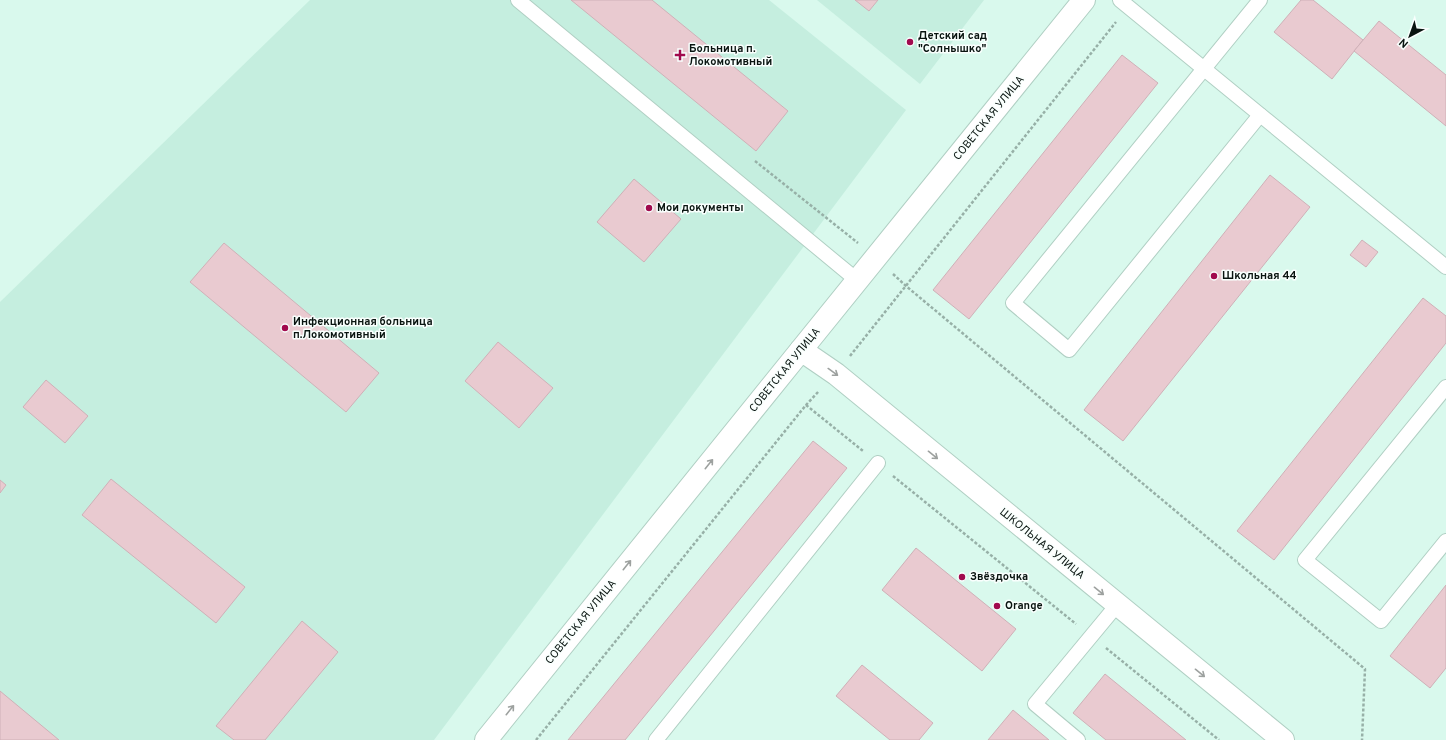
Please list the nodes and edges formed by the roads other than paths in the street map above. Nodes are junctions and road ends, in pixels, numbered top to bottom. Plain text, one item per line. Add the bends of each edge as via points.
1 (518, 0) edge
2 (1084, 0) edge
3 (1120, 0) edge
4 (1260, 0) edge
5 (1204, 69) junction
6 (1260, 115) junction
7 (1446, 267) edge
8 (858, 281) junction
9 (801, 350) junction
10 (1446, 387) edge
11 (878, 463) road end
12 (1446, 541) edge
13 (1117, 605) junction
14 (486, 740) edge
15 (656, 740) edge
16 (1077, 740) edge
17 (1283, 740) edge

1 - 8 lane
2 - 8 street, СОВЕТСКАЯ УЛИЦА
3 - 5 lane
4 - 5 lane
5 - 6 lane
5 - 6 lane via 1013,303 1069,350
6 - 7 lane
8 - 9 street, СОВЕТСКАЯ УЛИЦА
9 -> 13 street, ШКОЛЬНАЯ УЛИЦА via 836,374
14 -> 9 street, СОВЕТСКАЯ УЛИЦА
10 - 12 lane via 1305,560 1381,621
11 - 15 lane
13 - 16 lane via 1035,704
13 -> 17 street, ШКОЛЬНАЯ УЛИЦА

